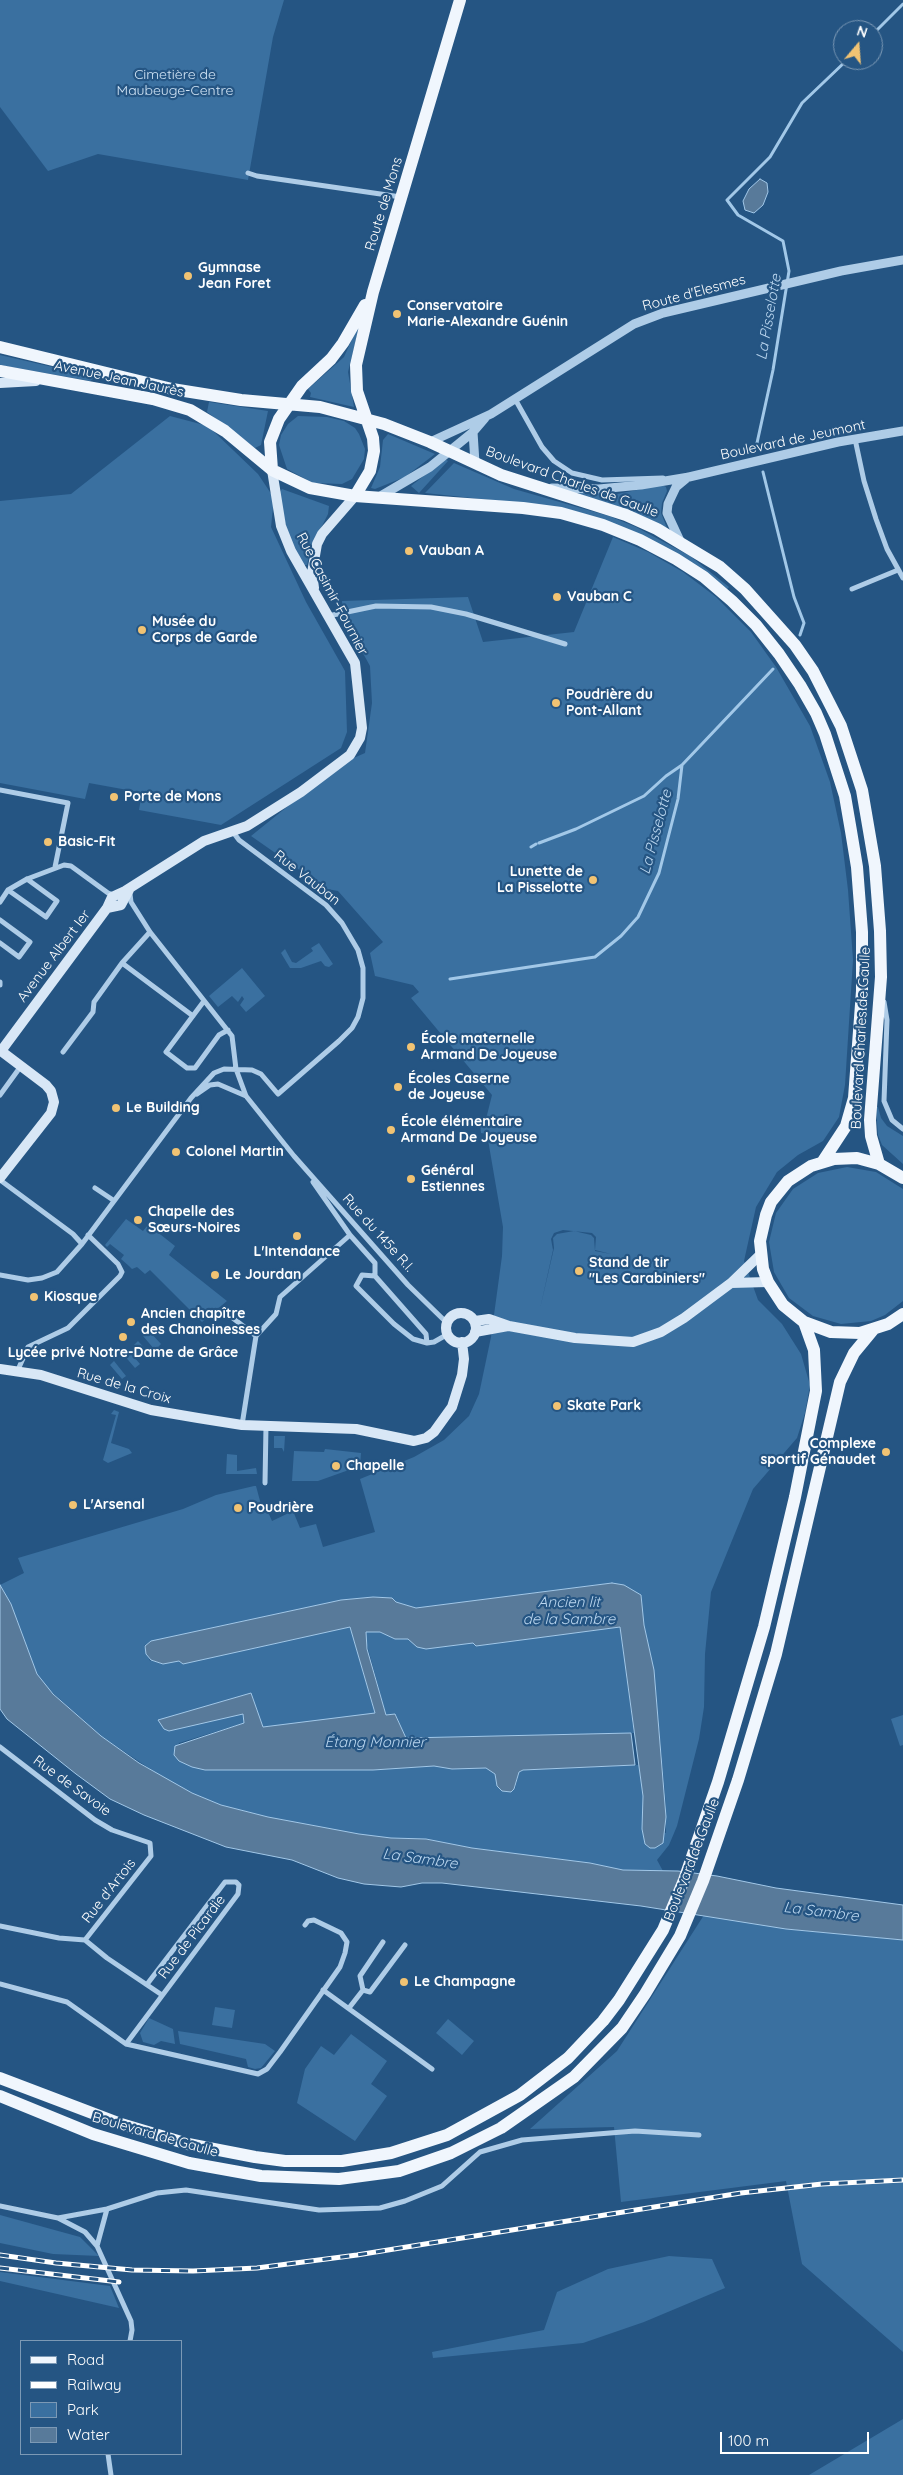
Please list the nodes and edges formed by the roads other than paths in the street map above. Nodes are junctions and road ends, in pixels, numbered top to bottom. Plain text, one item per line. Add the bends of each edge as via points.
1 (460, 0) edge
2 (248, 173) dead end
3 (402, 197) junction
4 (903, 260) edge
5 (372, 292) junction
6 (0, 347) edge
7 (0, 371) edge
8 (52, 380) junction
9 (0, 383) edge
10 (515, 399) junction
11 (288, 403) junction
12 (486, 416) junction
13 (366, 418) junction
14 (903, 431) edge
15 (473, 432) junction
16 (855, 439) junction
17 (430, 442) junction
18 (449, 451) junction
19 (475, 463) junction
20 (272, 470) junction
21 (689, 477) junction
22 (537, 488) junction
23 (355, 496) junction
24 (379, 497) junction
25 (680, 541) junction
26 (898, 570) junction
27 (903, 578) edge
28 (852, 589) dead end
29 (316, 596) junction
30 (327, 616) junction
31 (565, 644) dead end
32 (0, 790) edge
33 (233, 832) junction
34 (56, 867) junction
35 (27, 879) junction
36 (132, 887) junction
37 (8, 890) junction
38 (113, 900) junction
39 (0, 902) edge
40 (135, 909) junction
41 (0, 920) edge
42 (150, 932) junction
43 (0, 943) edge
44 (122, 963) junction
45 (881, 977) junction
46 (204, 1001) junction
47 (193, 1016) junction
48 (228, 1030) junction
49 (1, 1050) edge
50 (63, 1052) dead end
51 (21, 1065) junction
52 (236, 1069) junction
53 (0, 1095) edge
54 (246, 1096) junction
55 (191, 1098) junction
56 (903, 1129) edge
57 (294, 1156) junction
58 (823, 1161) junction
59 (880, 1164) junction
60 (902, 1176) edge
61 (0, 1179) edge
62 (95, 1188) dead end
63 (113, 1200) junction
64 (88, 1235) junction
65 (350, 1235) junction
66 (82, 1244) junction
67 (760, 1254) junction
68 (0, 1275) edge
69 (375, 1276) junction
70 (768, 1282) junction
71 (731, 1283) junction
72 (217, 1312) dead end
73 (903, 1314) edge
74 (475, 1321) junction
75 (804, 1322) junction
76 (447, 1323) junction
77 (509, 1326) junction
78 (874, 1330) junction
79 (475, 1332) junction
80 (448, 1334) junction
81 (256, 1336) junction
82 (462, 1342) junction
83 (427, 1343) junction
84 (0, 1369) edge
85 (16, 1373) junction
86 (242, 1425) junction
87 (266, 1426) junction
88 (265, 1483) dead end
89 (0, 1747) edge
90 (151, 1856) joint
91 (305, 1925) dead end
92 (0, 1926) edge
93 (85, 1940) junction
94 (383, 1942) dead end
95 (405, 1945) dead end
96 (148, 1983) junction
97 (0, 1984) edge
98 (323, 1990) junction
99 (363, 1990) junction
100 (162, 1995) junction
101 (349, 2008) junction
102 (126, 2044) junction
103 (432, 2068) dead end
104 (0, 2078) edge
105 (0, 2096) edge
106 (0, 2100) edge
107 (15, 2102) junction
108 (699, 2135) dead end
109 (0, 2206) edge
110 (107, 2209) junction
111 (58, 2218) junction
112 (97, 2246) junction
113 (130, 2340) edge
114 (108, 2455) edge
115 (111, 2475) edge

1 - 3 main road, Route de Mons
2 - 3 street
3 - 5 main road, Route de Mons
4 - 10 street, Route d'Elesmes via 663,313 634,324
5 - 11 main road via 332,359
5 - 13 main road, Route de Mons via 356,366 357,392
6 - 11 main road, Avenue Jean Jaurès via 172,389 241,400
7 - 8 main road, Avenue Jean Jaurès
8 - 9 main road
8 - 20 main road, Avenue Jean Jaurès via 153,399 190,410 225,431
10 - 12 street, Route d'Elesmes
10 - 21 street, Boulevard de Jeumont via 542,447 554,461 572,473 602,480
11 - 13 main road
11 - 20 main road via 270,442
12 - 15 street
12 - 17 street, Route d'Elesmes
13 - 17 main road, Boulevard Charles de Gaulle
13 - 23 main road via 373,438 372,462
14 - 16 street, Boulevard de Jeumont
15 - 18 street
15 - 19 street
16 - 21 street, Boulevard de Jeumont
16 - 26 street via 876,519
17 - 18 main road, Boulevard Charles de Gaulle
18 - 19 main road, Boulevard Charles de Gaulle
18 - 24 street via 430,467
19 - 22 main road, Boulevard Charles de Gaulle
20 - 23 main road via 310,488
20 - 29 main road, Rue Casimir-Fournier via 281,526
21 - 22 street via 628,487
21 - 25 street via 676,488 668,504 668,513
22 - 25 main road, Boulevard Charles de Gaulle via 626,515
23 - 24 main road, Boulevard Charles de Gaulle
23 - 29 main road via 317,544 312,573
24 - 58 main road, Boulevard Charles de Gaulle via 561,513 604,525 640,540 704,577 756,625 791,670 825,734 845,796 857,867 862,932 862,991 854,1098 846,1126
25 - 45 main road, Boulevard Charles de Gaulle via 720,567 770,614 795,645 830,699 851,753 870,826 880,922
26 - 27 street
26 - 28 street
29 - 30 main road, Rue Casimir-Fournier
30 - 31 street via 376,606 431,607 466,614
30 - 33 main road, Rue Casimir-Fournier via 355,663 362,728 357,745 324,776
32 - 34 street via 68,803
33 - 36 main road, Rue Casimir-Fournier via 204,841
33 - 52 street, Rue Vauban via 335,914 358,950 363,968 364,998 352,1028 278,1094 261,1074
34 - 35 street
34 - 38 street via 71,866
35 - 37 street
35 - 37 street via 57,901 46,917
36 - 38 main road, Avenue Albert Ier
36 - 40 street via 130,898
37 - 39 street
38 - 40 street
38 - 49 main road, Avenue Albert Ier
40 - 42 street, Rue du 145e R.I.
41 - 43 street via 30,942 19,957
42 - 44 street
42 - 46 street, Rue du 145e R.I.
44 - 47 street
44 - 50 street via 94,1002 93,1012
45 - 56 street via 886,1020 884,1101 892,1120
45 - 59 main road, Boulevard Charles de Gaulle via 870,1120 871,1136
46 - 47 street
46 - 48 street, Rue du 145e R.I.
47 - 48 street via 166,1052 191,1070 196,1068 219,1035
48 - 52 street, Rue du 145e R.I. via 232,1036
49 - 51 main road
51 - 53 street
51 - 61 main road via 51,1091 53,1108
52 - 54 street, Rue du 145e R.I.
52 - 55 street via 214,1073
54 - 55 street via 218,1084 210,1085
54 - 57 street, Rue du 145e R.I.
55 - 63 street
57 - 65 street, Rue du 145e R.I.
57 - 76 street, Rue du 145e R.I. via 408,1285
58 - 59 main road via 846,1158
58 - 67 main road via 793,1177 771,1202 762,1228
59 - 60 main road
61 - 66 street
62 - 63 street
63 - 64 street
64 - 66 street
64 - 85 street via 118,1264 122,1272 120,1276 68,1328 28,1347
65 - 69 street, Rue du 145e R.I. via 375,1263
65 - 81 street via 280,1297 276,1314
66 - 68 street via 54,1275 28,1280
67 - 70 main road
67 - 71 main road
69 - 83 street via 426,1334
69 - 83 street via 362,1275 356,1286 400,1329 413,1339
70 - 71 main road
70 - 75 main road via 783,1305
71 - 77 main road via 661,1332 633,1342 575,1338
72 - 81 street via 225,1312
73 - 78 main road
74 - 76 main road via 459,1313
74 - 77 main road via 488,1319
74 - 79 main road
75 - 78 main road via 831,1332
75 - 104 main road, Boulevard de Gaulle via 814,1350 816,1390 798,1487 764,1628 737,1722 695,1852 663,1930 604,2021 568,2058 520,2095 470,2125 391,2153 315,2162 225,2152 121,2124
76 - 80 main road
77 - 79 main road
78 - 107 main road, Boulevard de Gaulle via 854,1353 840,1382 783,1627 758,1718 713,1855 680,1936 658,1974 622,2028 574,2077 530,2110 476,2142 399,2170 356,2178 261,2176 219,2169 121,2143
79 - 82 main road via 472,1338
80 - 82 main road via 456,1342
80 - 83 street
81 - 86 street
82 - 87 main road, Rue de la Croix via 464,1359 456,1398 440,1425 426,1438 405,1440 356,1429
84 - 85 main road, Rue de la Croix
85 - 86 main road, Rue de la Croix via 41,1375 152,1410
86 - 87 main road, Rue de la Croix
87 - 88 street
89 - 90 street, Rue de Savoie via 95,1820 150,1844
90 - 93 street, Rue d'Artois
91 - 98 street via 314,1920 341,1933 348,1942 340,1967
92 - 93 street
93 - 96 street via 106,1958
94 - 99 street via 360,1976
95 - 99 street via 370,1992
96 - 100 street
96 - 100 street, Rue de Picardie via 225,1882 236,1882 238,1894
97 - 102 street via 67,2002
98 - 101 street
98 - 102 street via 267,2070 258,2074
99 - 101 street
100 - 102 street, Rue de Picardie
101 - 103 street
105 - 107 main road, Boulevard de Gaulle
106 - 107 street
108 - 110 street via 635,2131 522,2140 480,2152 442,2186 380,2208 319,2210 186,2190 157,2193
109 - 111 street
110 - 111 street
110 - 112 street
111 - 112 street via 85,2232
112 - 113 street via 131,2320
114 - 115 street

